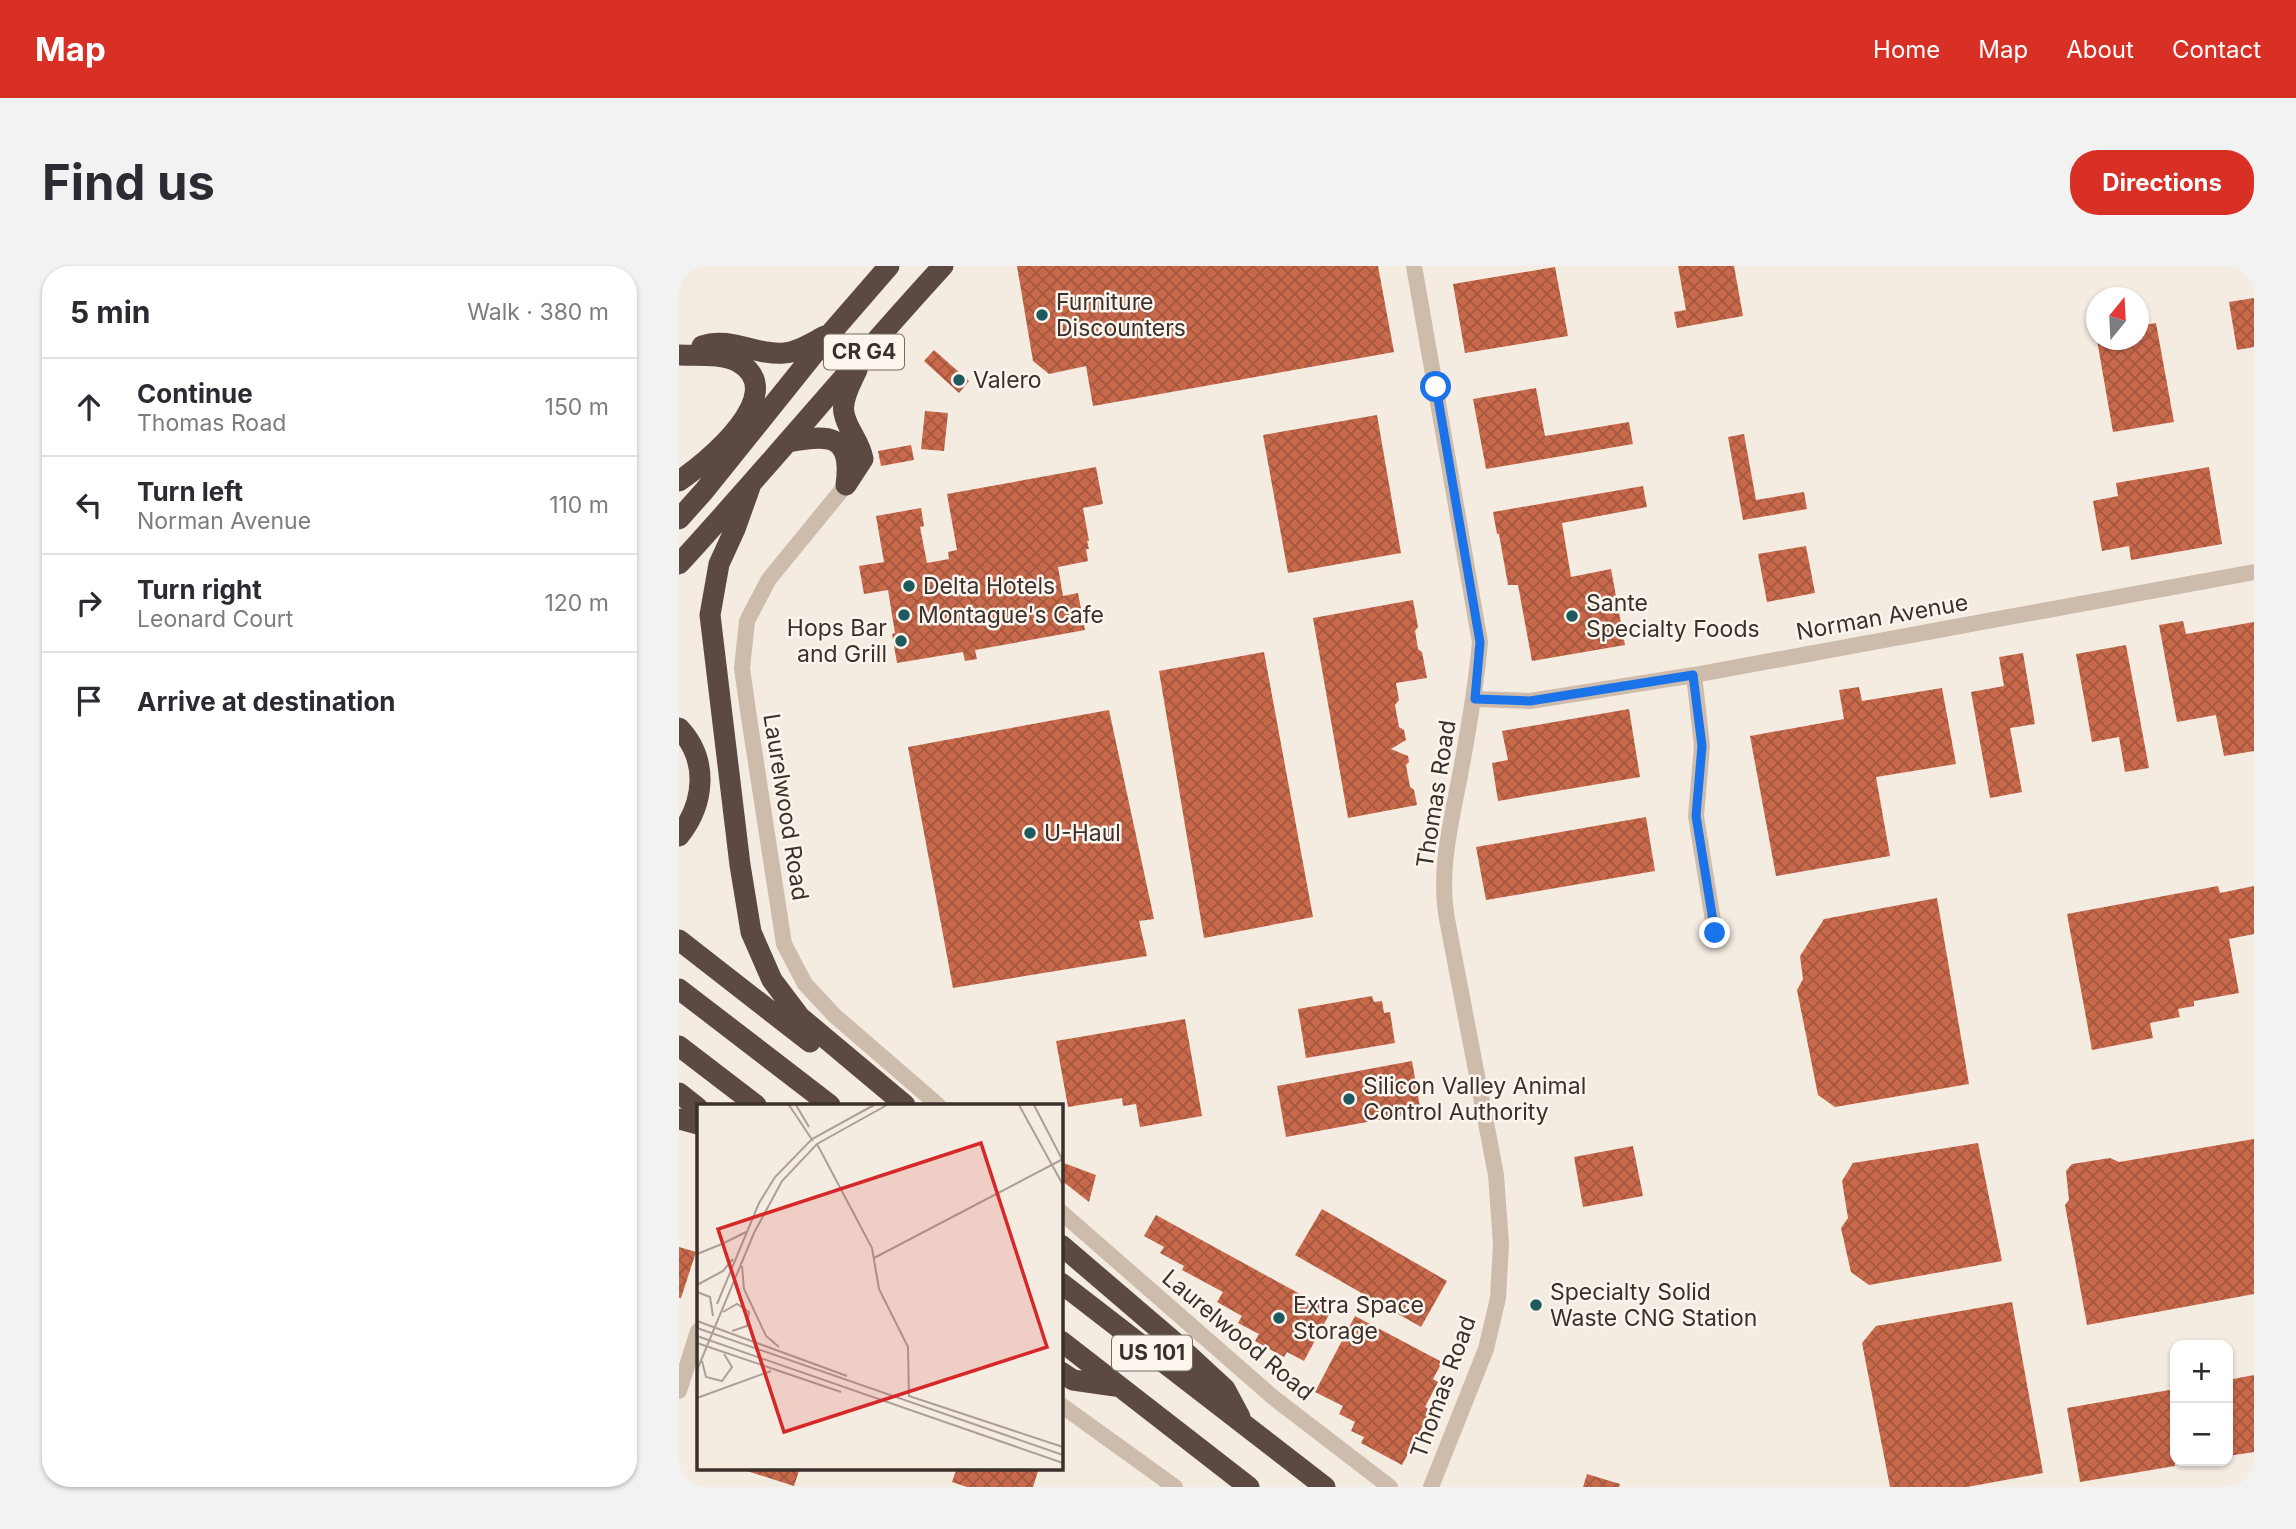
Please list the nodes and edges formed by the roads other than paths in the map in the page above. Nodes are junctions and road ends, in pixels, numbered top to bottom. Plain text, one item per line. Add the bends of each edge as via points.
1 (889, 266) edge
2 (943, 266) edge
3 (1414, 266) edge
4 (830, 334) junction
5 (865, 351) junction
6 (679, 354) edge
7 (781, 396) junction
8 (748, 414) junction
9 (787, 442) junction
10 (679, 481) edge
11 (846, 485) junction
12 (750, 487) junction
13 (679, 519) edge
14 (679, 564) edge
15 (2254, 572) edge
16 (1693, 675) junction
17 (1475, 699) junction
18 (679, 728) edge
19 (679, 836) edge
20 (1715, 933) dead end
21 (679, 940) edge
22 (679, 989) edge
23 (679, 1046) edge
24 (679, 1093) edge
25 (755, 1104) edge
26 (829, 1104) edge
27 (890, 1104) edge
28 (904, 1104) edge
29 (937, 1104) edge
30 (697, 1107) edge
31 (679, 1119) edge
32 (697, 1124) edge
33 (1062, 1213) edge
34 (1062, 1246) edge
35 (1062, 1284) edge
36 (697, 1334) edge
37 (1062, 1342) edge
38 (1062, 1372) edge
39 (1118, 1386) junction
40 (679, 1391) edge
41 (1062, 1406) edge
42 (1244, 1424) junction
43 (1175, 1487) edge
44 (1249, 1487) edge
45 (1325, 1487) edge
46 (1390, 1487) edge
47 (1431, 1487) edge

1 - 4 highway, CR G4
2 - 5 highway, CR G4
3 - 17 street, Thomas Road via 1480,642
4 - 6 highway via 786,353 765,353 738,343 709,343
4 - 7 highway, CR G4
5 - 9 highway, CR G4
5 - 11 highway via 844,405 863,459
6 - 8 highway via 721,356 738,362 754,382 755,397
7 - 8 highway
7 - 13 highway, CR G4
8 - 10 highway via 720,447
9 - 11 highway via 822,437 837,442 848,459
9 - 12 highway, CR G4
11 - 29 street, Laurelwood Road via 769,579 747,621 742,668 784,944 805,984 835,1016
12 - 14 highway, CR G4
12 - 28 highway via 719,564 710,615 751,932 772,980 800,1017
15 - 16 street, Norman Avenue
16 - 17 street, Norman Avenue via 1530,701
16 - 20 street via 1702,746 1696,816
17 - 47 street, Thomas Road via 1443,874 1447,919 1498,1184 1498,1298 1486,1349
18 - 19 highway via 698,760 701,786 697,805
21 - 27 highway
22 - 26 highway
23 - 25 highway
24 - 30 highway
31 - 32 highway
33 - 46 street, Laurelwood Road via 1274,1398
34 - 42 highway via 1225,1389
35 - 42 highway, US 101
36 - 40 street
37 - 39 highway, US 101
38 - 39 highway via 1073,1380
39 - 44 highway, US 101
41 - 43 street
42 - 45 highway, US 101

